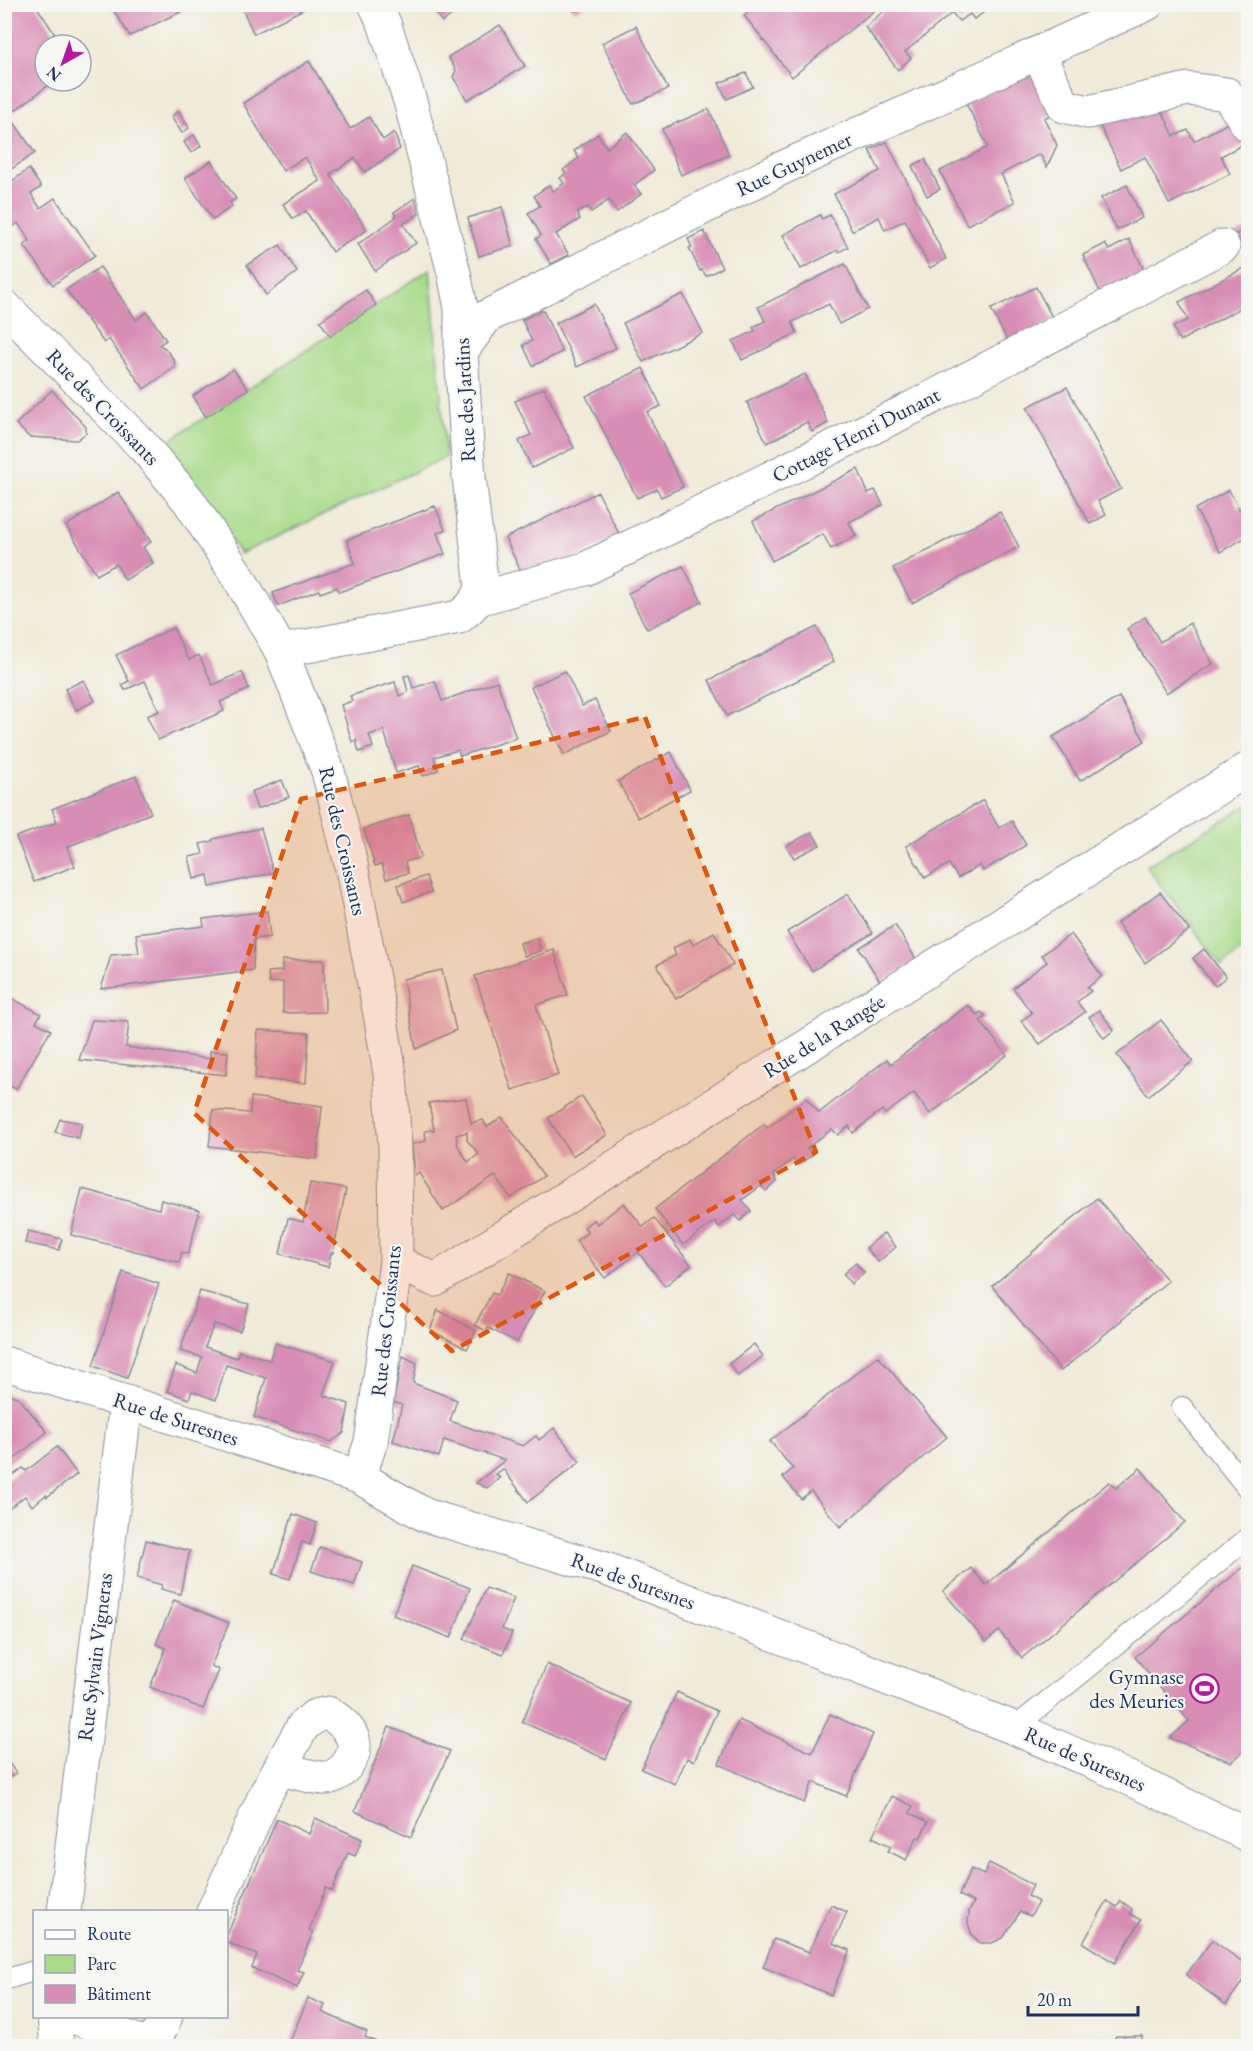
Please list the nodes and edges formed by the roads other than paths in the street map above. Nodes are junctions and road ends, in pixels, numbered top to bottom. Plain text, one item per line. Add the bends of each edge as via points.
1 (375, 4) edge
2 (1147, 4) edge
3 (1038, 53) junction
4 (1248, 125) edge
5 (1223, 246) dead end
6 (4, 306) edge
7 (461, 352) junction
8 (478, 599) junction
9 (281, 651) junction
10 (1248, 769) edge
11 (396, 1262) junction
12 (4, 1363) edge
13 (126, 1402) junction
14 (1182, 1407) dead end
15 (359, 1478) junction
16 (1248, 1489) edge
17 (1248, 1538) edge
18 (1014, 1728) junction
19 (280, 1769) dead end
20 (1248, 1835) edge
21 (64, 1910) edge
22 (213, 1910) edge
23 (33, 1971) edge
24 (4, 1980) edge
25 (54, 2018) edge
26 (76, 2018) edge
27 (165, 2018) edge
28 (57, 2046) edge
29 (151, 2046) edge

1 - 7 street, Rue des Jardins via 410,101 454,273 461,308
2 - 3 street, Rue Guynemer
3 - 4 street via 1064,106 1088,112 1188,89 1227,94
3 - 7 street, Rue Guynemer via 782,168 486,317
5 - 8 street, Cottage Henri Dunant via 908,410 585,569
6 - 9 street, Rue des Croissants via 144,447 189,501
7 - 8 street, Rue des Jardins via 482,587
8 - 9 street via 459,616
9 - 11 street, Rue des Croissants via 328,771 340,814 381,1020 390,1074 395,1147
10 - 11 street, Rue de la Rangée via 435,1280
11 - 15 street, Rue des Croissants via 371,1442
12 - 13 street, Rue de Suresnes
13 - 15 street, Rue de Suresnes
13 - 21 street, Rue Sylvain Vigneras
14 - 16 lane
15 - 18 street, Rue de Suresnes via 424,1515 606,1569
17 - 18 lane
18 - 20 street, Rue de Suresnes
19 - 22 street
23 - 24 lane
25 - 28 street
26 - 29 street
27 - 29 street

